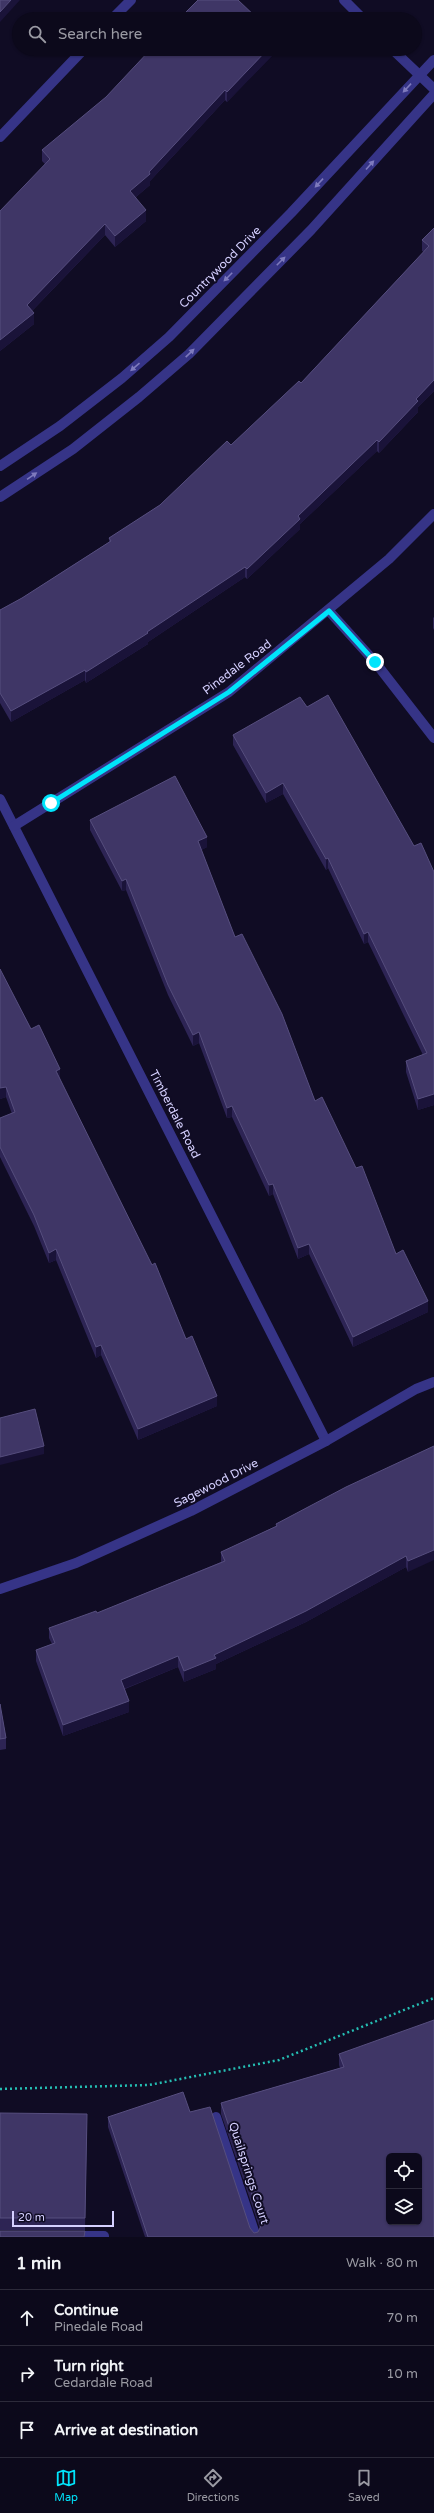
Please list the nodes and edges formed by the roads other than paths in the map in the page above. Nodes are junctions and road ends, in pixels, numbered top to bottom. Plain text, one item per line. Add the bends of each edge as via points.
1 (130, 0) edge
2 (344, 0) edge
3 (119, 12) edge
4 (356, 12) edge
5 (77, 56) edge
6 (399, 56) edge
7 (434, 60) edge
8 (418, 76) junction
9 (434, 89) edge
10 (434, 94) edge
11 (0, 137) edge
12 (0, 466) edge
13 (0, 497) edge
14 (434, 514) edge
15 (329, 611) junction
16 (434, 738) edge
17 (0, 799) edge
18 (14, 826) junction
19 (434, 1382) edge
20 (326, 1441) junction
21 (0, 1589) edge
22 (216, 2117) dead end
23 (64, 2236) edge
24 (104, 2236) dead end
25 (256, 2237) edge

1 - 3 street
2 - 4 street
5 - 11 street
6 - 8 street
7 - 8 street, Countrywood Drive
8 - 9 street
8 -> 12 street, Countrywood Drive via 291,213 169,337 122,378 60,426
13 -> 10 street via 79,444 140,398 189,354 311,230
14 - 15 street, Pinedale Road via 389,560
15 - 16 street via 375,662
15 - 18 street, Pinedale Road via 229,692
17 - 18 street, Timberdale Road
18 - 20 street, Timberdale Road
19 - 20 street, Sagewood Drive via 416,1389
20 - 21 street, Sagewood Drive via 191,1511 83,1560
22 - 25 street, Quailsprings Court
23 - 24 street

